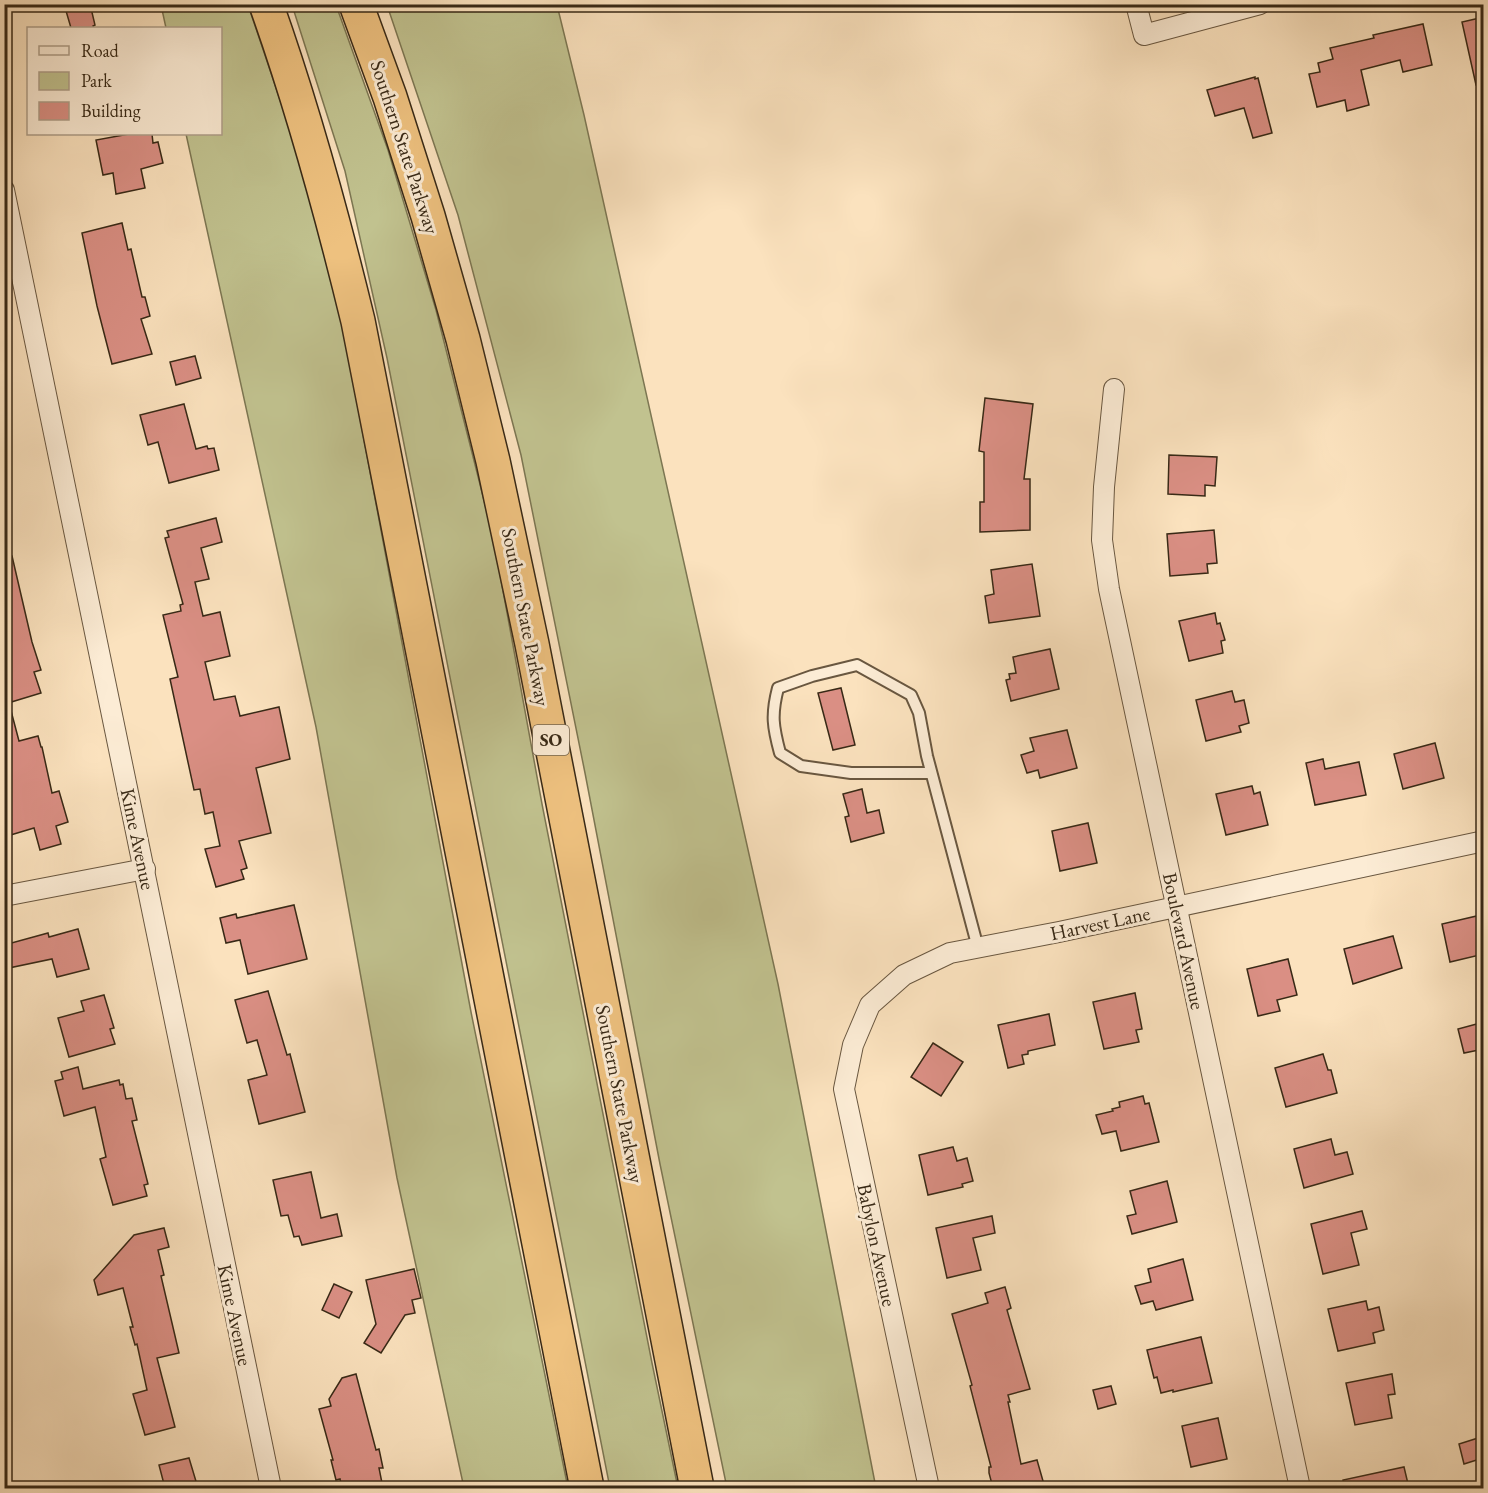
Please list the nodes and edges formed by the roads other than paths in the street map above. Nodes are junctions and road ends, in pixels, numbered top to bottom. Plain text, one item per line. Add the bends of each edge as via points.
1 (267, 4) edge
2 (356, 4) edge
3 (1136, 4) edge
4 (1260, 4) edge
5 (4, 190) edge
6 (1114, 389) dead end
7 (932, 773) junction
8 (1484, 841) edge
9 (145, 869) junction
10 (4, 896) edge
11 (1176, 906) junction
12 (978, 948) junction
13 (870, 1005) joint
14 (271, 1488) edge
15 (587, 1488) edge
16 (697, 1488) edge
17 (929, 1488) edge
18 (1300, 1488) edge

1 - 15 highway via 327,197 358,321
2 - 16 highway, Southern State Parkway / SO via 434,236 496,473
3 - 4 street via 1144,35
5 - 9 street, Kime Avenue
6 - 11 street, Boulevard Avenue via 1102,540
7 - 7 lane via 919,712 911,695 886,680 857,665 778,688 772,727 780,753 801,766 851,773
7 - 12 lane
8 - 11 street, Harvest Lane
9 - 10 street
9 - 14 street, Kime Avenue
11 - 12 street, Harvest Lane
11 - 18 street, Boulevard Avenue
12 - 13 street, Harvest Lane via 950,953 904,975
13 - 17 street, Babylon Avenue via 853,1045 844,1089

